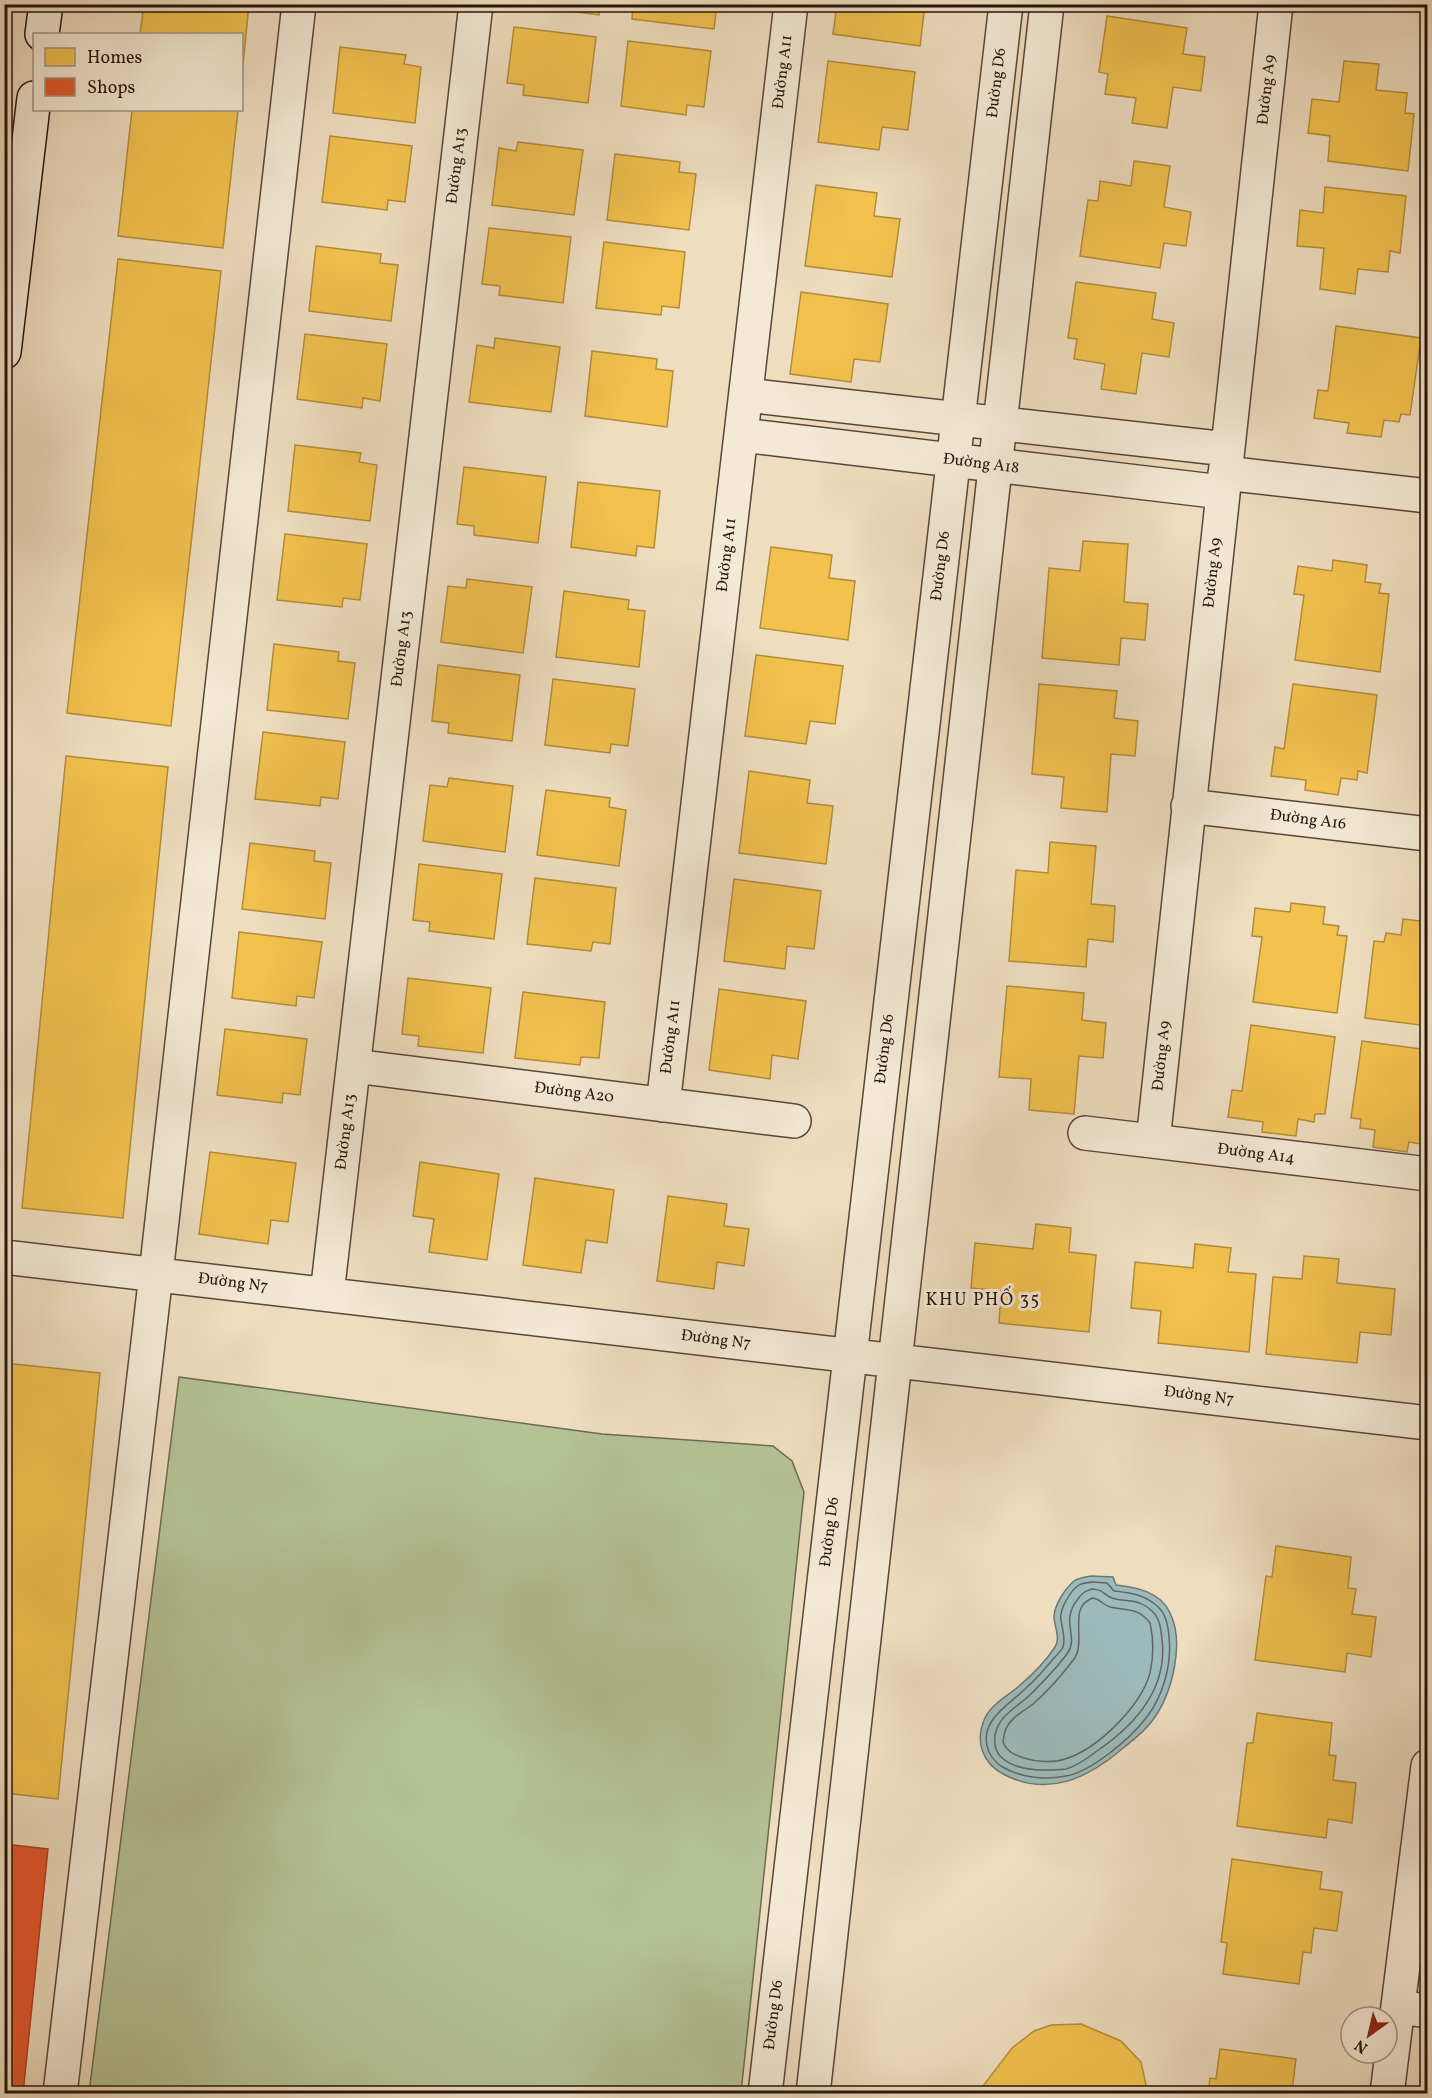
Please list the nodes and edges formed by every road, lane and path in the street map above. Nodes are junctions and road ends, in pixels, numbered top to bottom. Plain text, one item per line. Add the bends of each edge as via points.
1 (46, 4) edge
2 (299, 4) edge
3 (476, 4) edge
4 (790, 4) edge
5 (1006, 4) edge
6 (1047, 4) edge
7 (1276, 4) edge
8 (42, 33) edge
9 (33, 106) edge
10 (4, 352) edge
11 (746, 394) junction
12 (958, 419) junction
13 (1000, 423) junction
14 (741, 435) junction
15 (954, 460) junction
16 (995, 465) junction
17 (1224, 471) junction
18 (1428, 496) edge
19 (1188, 806) junction
20 (1428, 834) edge
21 (354, 1066) junction
22 (663, 1105) junction
23 (794, 1122) dead end
24 (1085, 1132) dead end
25 (1153, 1141) junction
26 (1428, 1174) edge
27 (4, 1257) edge
28 (156, 1274) junction
29 (327, 1294) junction
30 (850, 1356) junction
31 (895, 1361) junction
32 (1428, 1423) edge
33 (1428, 1766) edge
34 (1413, 2009) edge
35 (60, 2094) edge
36 (765, 2094) edge
37 (813, 2094) edge
38 (1387, 2094) edge

1 - 8 street
2 - 28 street
3 - 21 street, Đường A13
4 - 11 street, Đường A11
5 - 12 street, Đường D6
6 - 13 street
7 - 17 street, Đường A9
9 - 10 street
11 - 12 street, Đường A18
11 - 14 street, Đường A11
12 - 13 street, Đường A18
12 - 15 street, Đường D6
13 - 16 street
13 - 17 street, Đường A18
14 - 15 street, Đường A18
14 - 22 street, Đường A11
15 - 16 street, Đường A18
15 - 30 street, Đường D6
16 - 17 street, Đường A18
16 - 31 street
17 - 18 street, Đường A18
17 - 19 street, Đường A9
19 - 20 street, Đường A16
19 - 25 street, Đường A9
21 - 22 street, Đường A20
21 - 29 street, Đường A13
22 - 23 street, Đường A20
24 - 25 street, Đường A14
25 - 26 street, Đường A14
27 - 28 street, Đường N7
28 - 29 street, Đường N7
28 - 35 street
29 - 30 street, Đường N7
30 - 31 street, Đường N7
30 - 36 street, Đường D6
31 - 32 street, Đường N7
31 - 37 street
33 - 34 street
34 - 38 street

